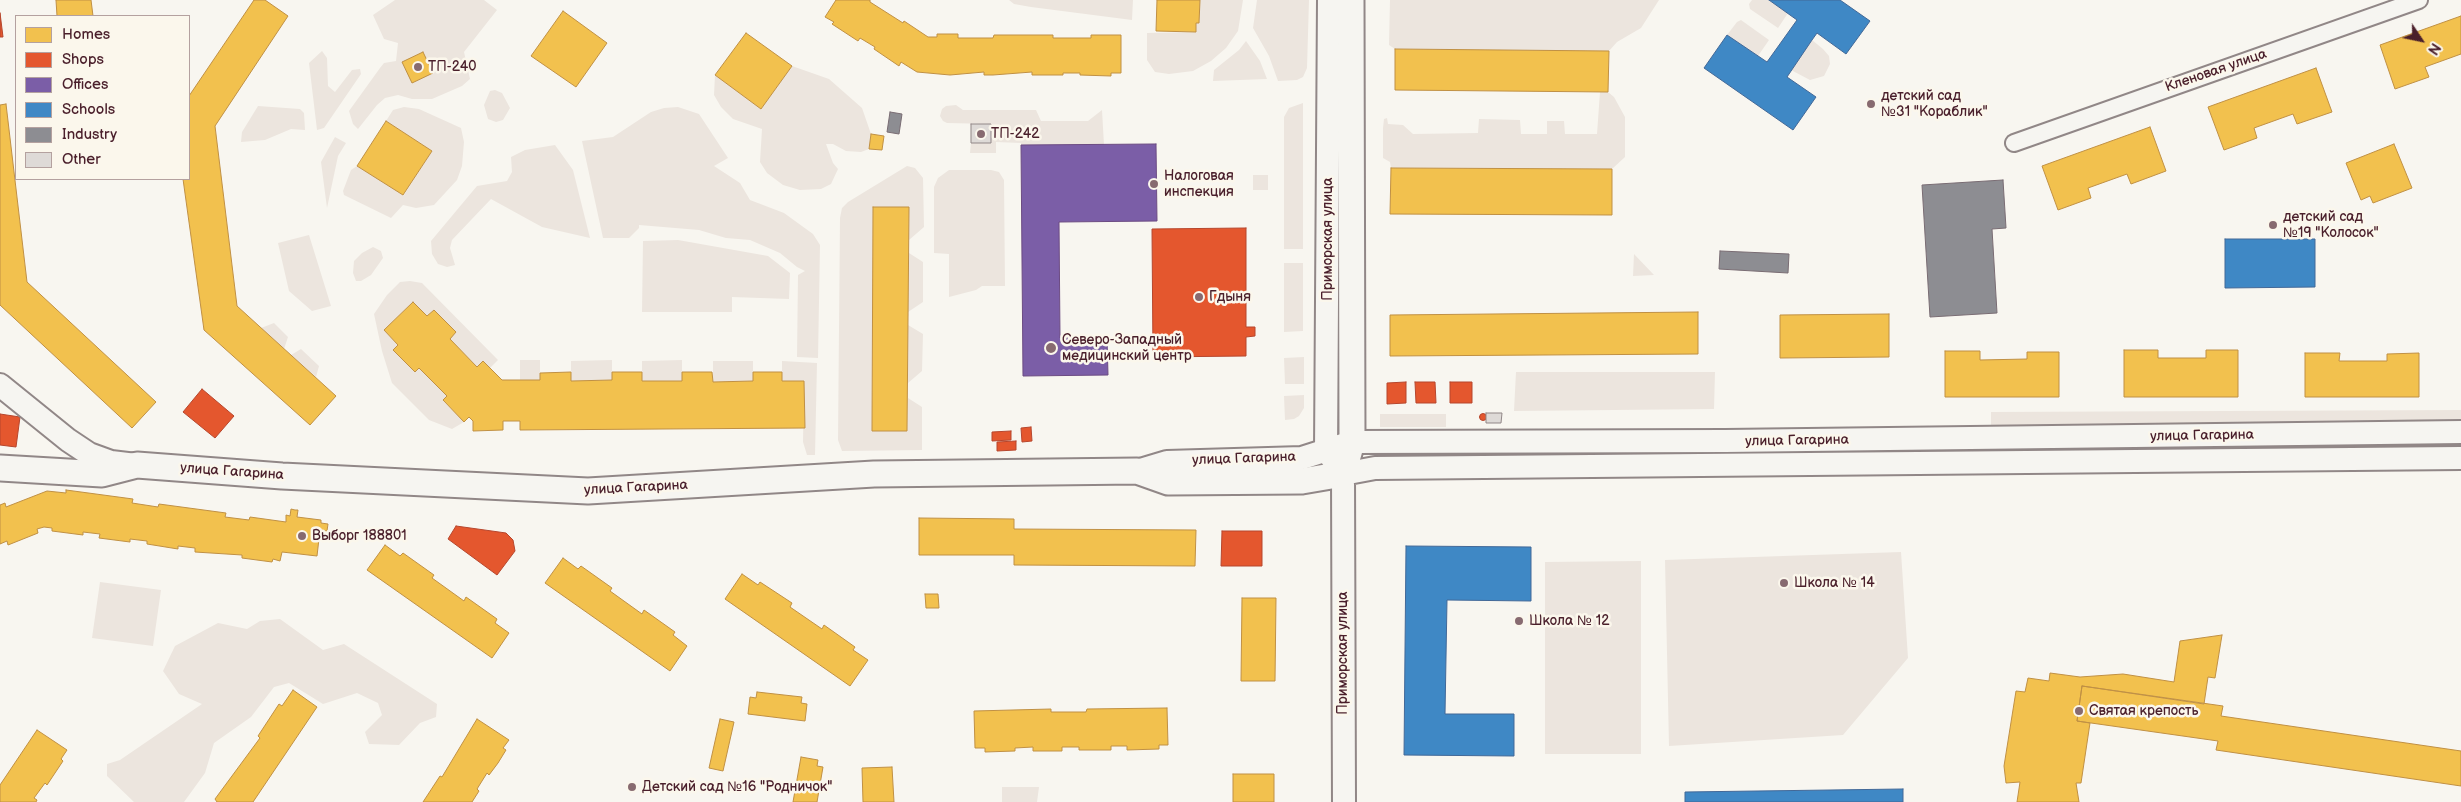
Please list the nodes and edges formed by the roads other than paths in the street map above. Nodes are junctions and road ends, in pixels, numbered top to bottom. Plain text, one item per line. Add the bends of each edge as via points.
1 (1329, 0) edge
2 (1351, 0) edge
3 (2419, 0) edge
4 (2014, 143) dead end
5 (0, 385) edge
6 (2461, 432) edge
7 (1352, 442) junction
8 (1326, 450) junction
9 (2461, 458) edge
10 (137, 465) junction
11 (0, 468) edge
12 (1137, 471) junction
13 (1342, 474) junction
14 (1344, 802) edge

1 - 8 main road, Приморская улица
2 - 7 main road, Приморская улица
3 - 4 street, Кленовая улица
5 - 10 main road, улица Гагарина via 89,454 111,462
6 - 7 main road, улица Гагарина
7 - 8 main road, улица Гагарина
7 - 13 main road, Приморская улица
8 - 12 main road, улица Гагарина via 1302,458 1167,462
8 - 13 main road
9 - 13 main road, улица Гагарина via 1375,468
10 - 11 main road, улица Гагарина via 102,474
10 - 12 main road, улица Гагарина via 282,476 588,491 874,474
12 - 13 main road, улица Гагарина via 1168,482 1302,481
13 - 14 main road, Приморская улица

